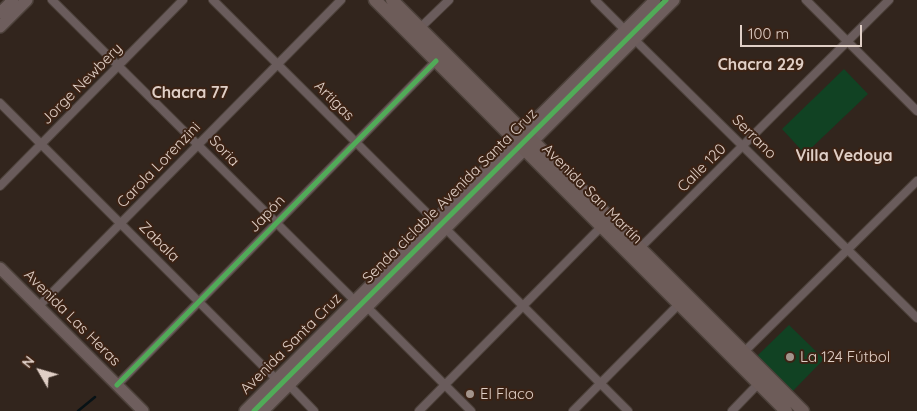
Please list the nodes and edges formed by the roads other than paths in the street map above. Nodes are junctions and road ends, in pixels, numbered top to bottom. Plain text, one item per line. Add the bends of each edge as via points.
1 (13, 0) edge
2 (27, 0) edge
3 (52, 0) edge
4 (183, 0) edge
5 (213, 0) edge
6 (341, 0) edge
7 (375, 0) edge
8 (392, 0) edge
9 (449, 0) edge
10 (595, 0) edge
11 (655, 0) edge
12 (674, 0) edge
13 (806, 0) edge
14 (889, 0) edge
15 (0, 13) edge
16 (0, 27) edge
17 (420, 28) junction
18 (625, 30) junction
19 (635, 40) junction
20 (848, 42) junction
21 (436, 61) junction
22 (278, 64) junction
23 (120, 65) junction
24 (0, 103) edge
25 (917, 111) edge
26 (518, 135) junction
27 (356, 142) junction
28 (42, 144) junction
29 (198, 144) junction
30 (528, 145) junction
31 (743, 147) junction
32 (917, 181) edge
33 (0, 186) edge
34 (435, 220) junction
35 (275, 223) junction
36 (121, 224) junction
37 (602, 226) junction
38 (445, 228) junction
39 (640, 248) junction
40 (848, 250) junction
41 (0, 268) edge
42 (0, 278) edge
43 (355, 301) junction
44 (200, 302) junction
45 (679, 304) junction
46 (39, 306) junction
47 (523, 306) junction
48 (367, 307) junction
49 (917, 318) edge
50 (744, 352) junction
51 (276, 380) junction
52 (601, 384) junction
53 (759, 384) junction
54 (116, 385) junction
55 (289, 385) junction
56 (445, 385) junction
57 (134, 411) edge
58 (143, 411) edge
59 (245, 411) edge
60 (263, 411) edge
61 (314, 411) edge
62 (419, 411) edge
63 (471, 411) edge
64 (573, 411) edge
65 (628, 411) edge
66 (732, 411) edge
67 (786, 411) edge
68 (803, 411) edge

1 - 15 main road
2 - 16 main road
3 - 23 street, Soria
4 - 23 street, Jorge Newbery
5 - 22 street, Artigas
6 - 22 street, Carola Lorenzini
7 - 21 main road, Avenida San Martín
8 - 17 main road, Avenida San Martín
9 - 17 street
10 - 18 street
11 - 18 main road, Avenida Santa Cruz
12 - 19 main road, Avenida Santa Cruz
13 - 20 street
14 - 20 street, Calle 120
17 - 26 main road, Avenida San Martín
18 - 26 main road, Avenida Santa Cruz
19 - 30 main road, Avenida Santa Cruz
19 - 31 street, Serrano
20 - 25 street
20 - 31 street, Calle 120
21 - 26 main road, Avenida San Martín
21 - 27 street, Japón
22 - 27 street, Artigas
22 - 29 street, Carola Lorenzini
23 - 28 street, Jorge Newbery
23 - 29 street, Soria
24 - 28 street, Zabala
26 - 30 main road, Avenida San Martín
26 - 34 main road, Avenida Santa Cruz
27 - 34 street, Artigas
27 - 35 street, Japón
28 - 33 street, Jorge Newbery
28 - 36 street, Zabala
29 - 35 street, Soria
29 - 36 street, Carola Lorenzini
30 - 37 main road, Avenida San Martín
30 - 38 main road, Avenida Santa Cruz
30 - 39 main road, Avenida San Martín
31 - 39 street, Calle 120
31 - 40 street, Serrano
32 - 40 street
34 - 43 main road, Avenida Santa Cruz
35 - 43 street, Soria
35 - 44 street, Japón
36 - 44 street, Zabala
36 - 46 street, Carola Lorenzini
37 - 45 main road, Avenida San Martín
37 - 47 street
38 - 47 street
38 - 48 main road, Avenida Santa Cruz
39 - 50 main road, Avenida San Martín
40 - 49 street, Serrano
40 - 50 street
41 - 46 main road, Avenida Las Heras
42 - 57 main road, Avenida Las Heras
43 - 51 main road, Avenida Santa Cruz
44 - 51 street, Zabala
44 - 54 street, Japón
45 - 52 street
45 - 53 main road, Avenida San Martín
46 - 54 main road, Avenida Las Heras
47 - 52 street
47 - 56 street
48 - 55 main road, Avenida Santa Cruz
48 - 56 street
50 - 68 main road, Avenida San Martín
51 - 59 main road, Avenida Santa Cruz
52 - 64 street
52 - 65 street
53 - 66 street
53 - 67 main road, Avenida San Martín
54 - 58 main road, Avenida Las Heras
55 - 60 main road, Avenida Santa Cruz
55 - 61 street
56 - 62 street
56 - 63 street

